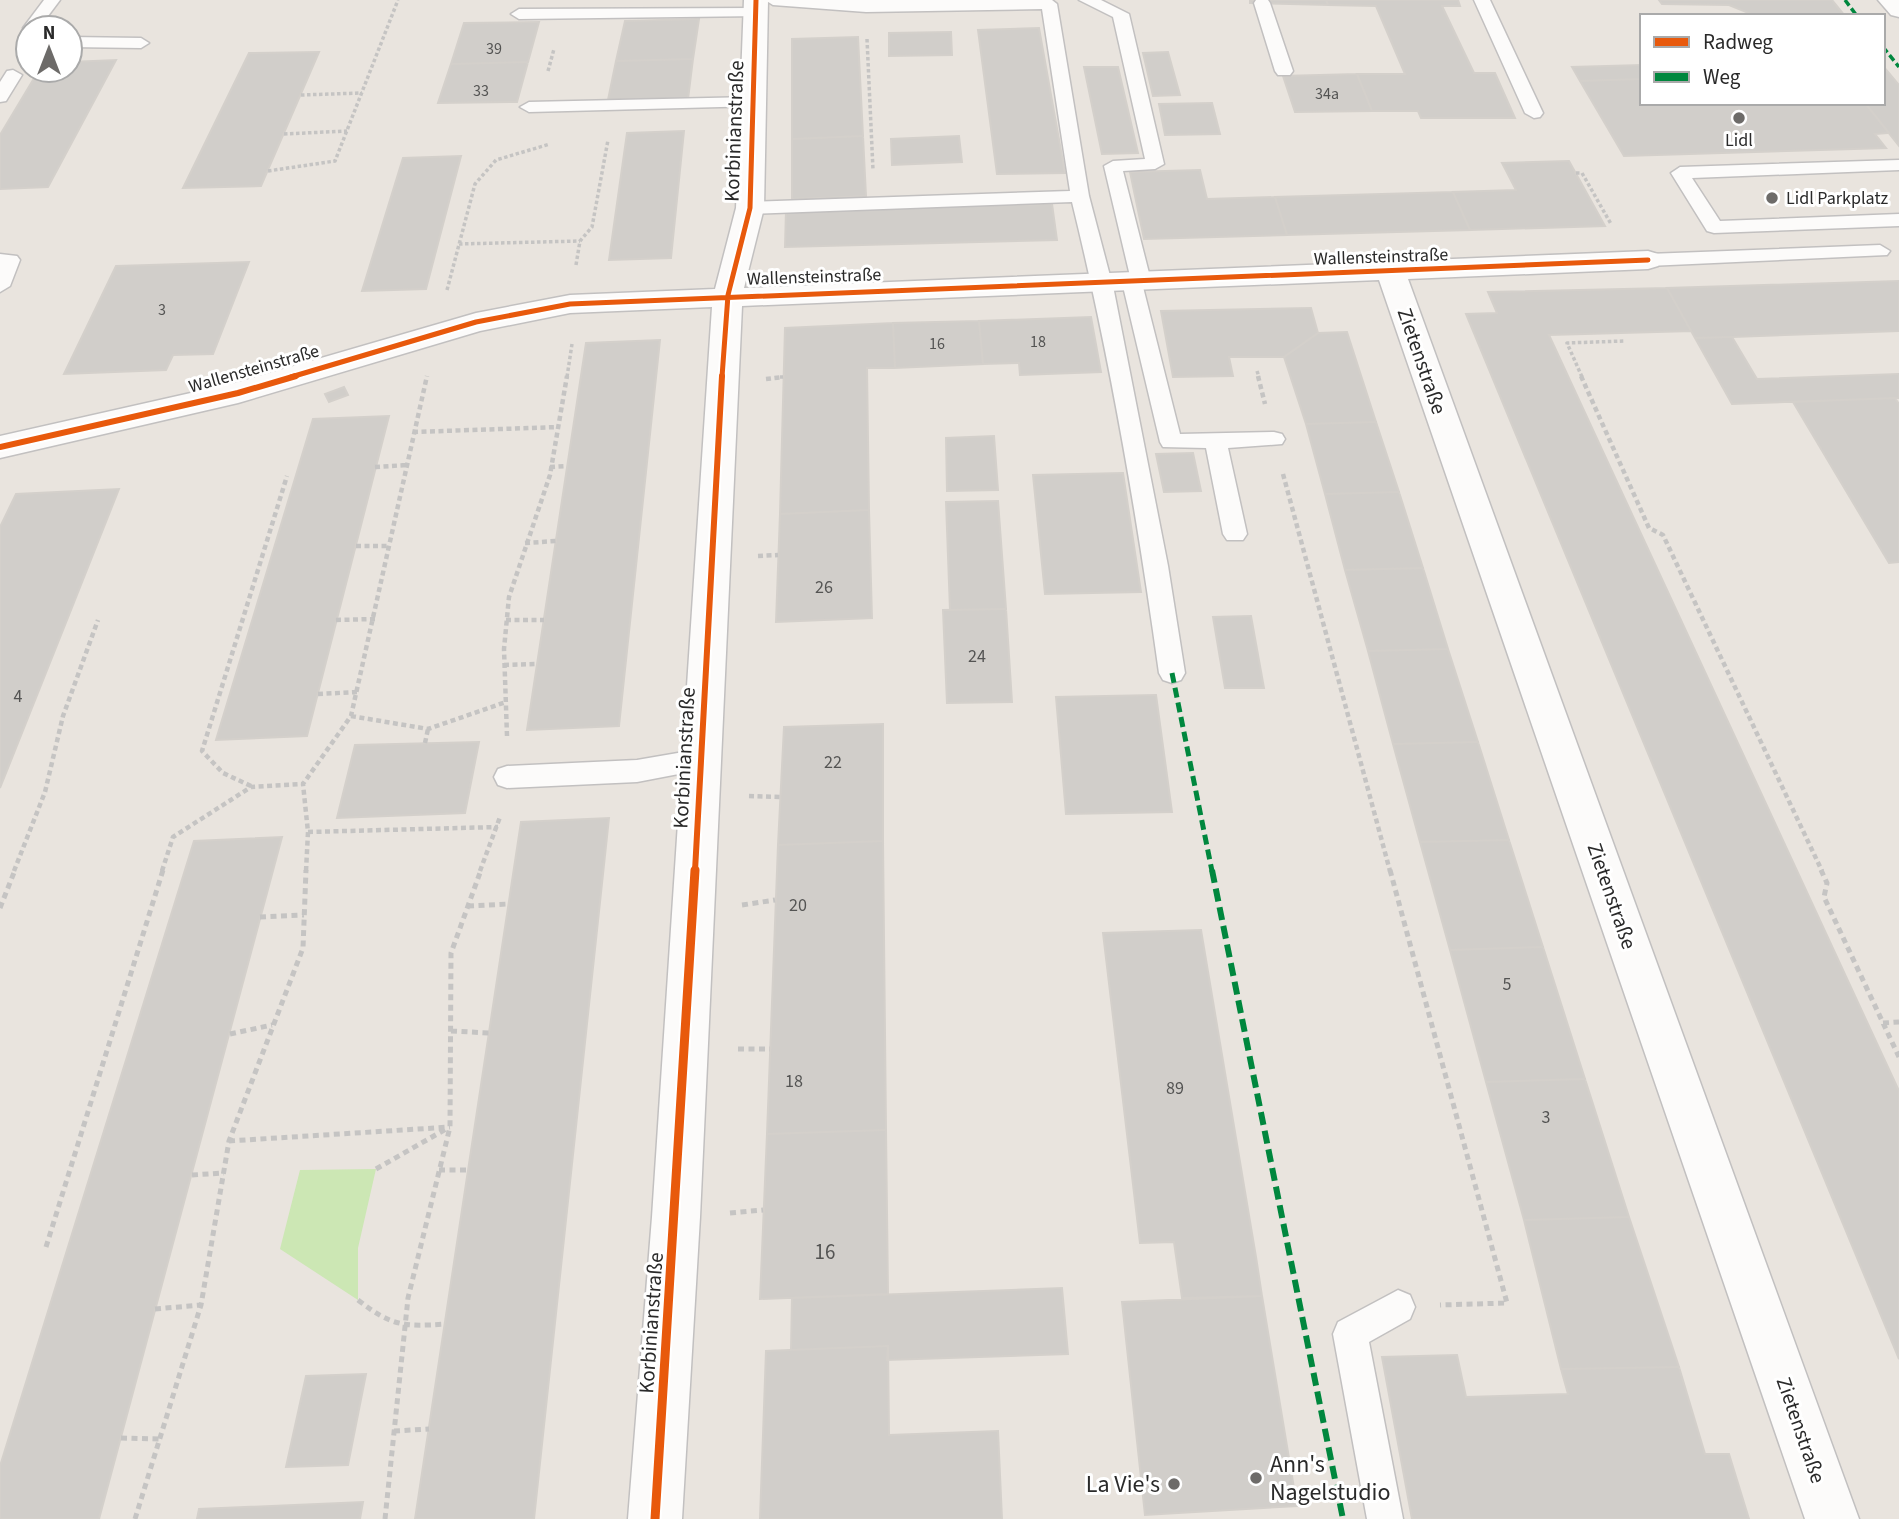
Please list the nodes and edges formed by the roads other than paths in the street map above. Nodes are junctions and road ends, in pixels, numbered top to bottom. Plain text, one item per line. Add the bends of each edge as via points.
1 (52, 0) edge
2 (1087, 0) edge
3 (1482, 0) edge
4 (1890, 0) edge
5 (1053, 2) edge
6 (1262, 3) dead end
7 (761, 4) edge
8 (1899, 10) edge
9 (41, 14) edge
10 (519, 15) dead end
11 (84, 42) edge
12 (141, 43) dead end
13 (1284, 71) dead end
14 (13, 75) dead end
15 (0, 97) edge
16 (753, 102) junction
17 (534, 107) road end
18 (1534, 113) dead end
19 (1899, 166) edge
20 (1080, 196) junction
21 (750, 208) junction
22 (1899, 220) edge
23 (1714, 227) junction
24 (1880, 251) dead end
25 (1733, 257) junction
26 (0, 260) edge
27 (1639, 260) joint
28 (1391, 273) junction
29 (1137, 281) junction
30 (1102, 282) junction
31 (0, 286) edge
32 (728, 295) junction
33 (1274, 439) road end
34 (1216, 441) junction
35 (0, 447) edge
36 (1235, 534) dead end
37 (1172, 673) dead end
38 (701, 760) junction
39 (507, 777) road end
40 (1398, 1307) road end
41 (655, 1519) edge
42 (1385, 1519) edge
43 (1832, 1519) edge

1 - 9 lane
2 - 29 lane via 1121,14 1155,164 1114,166
3 - 18 lane
4 - 8 street
5 - 7 lane via 866,7
5 - 20 lane
6 - 13 lane
7 - 10 lane
7 - 16 street, Korbinianstraße
11 - 12 lane
14 - 15 lane
16 - 17 lane
16 - 21 street, Korbinianstraße
19 - 23 lane via 1680,173
20 - 21 lane
20 - 30 lane
21 - 32 street, Korbinianstraße
22 - 23 lane
23 - 25 lane
24 - 25 lane
25 - 27 lane
26 - 31 lane via 10,260
27 - 28 street, Wallensteinstraße
28 - 29 street, Wallensteinstraße
28 - 43 street, Zietenstraße
29 - 30 street, Wallensteinstraße
29 - 34 lane via 1171,442
30 - 32 street, Wallensteinstraße
30 - 37 lane via 1154,552
32 - 35 street, Wallensteinstraße via 574,304 509,314 238,393
32 - 38 street, Korbinianstraße
33 - 34 lane
34 - 36 lane
38 - 39 lane via 637,771
38 - 41 street, Korbinianstraße
40 - 42 lane via 1350,1334

